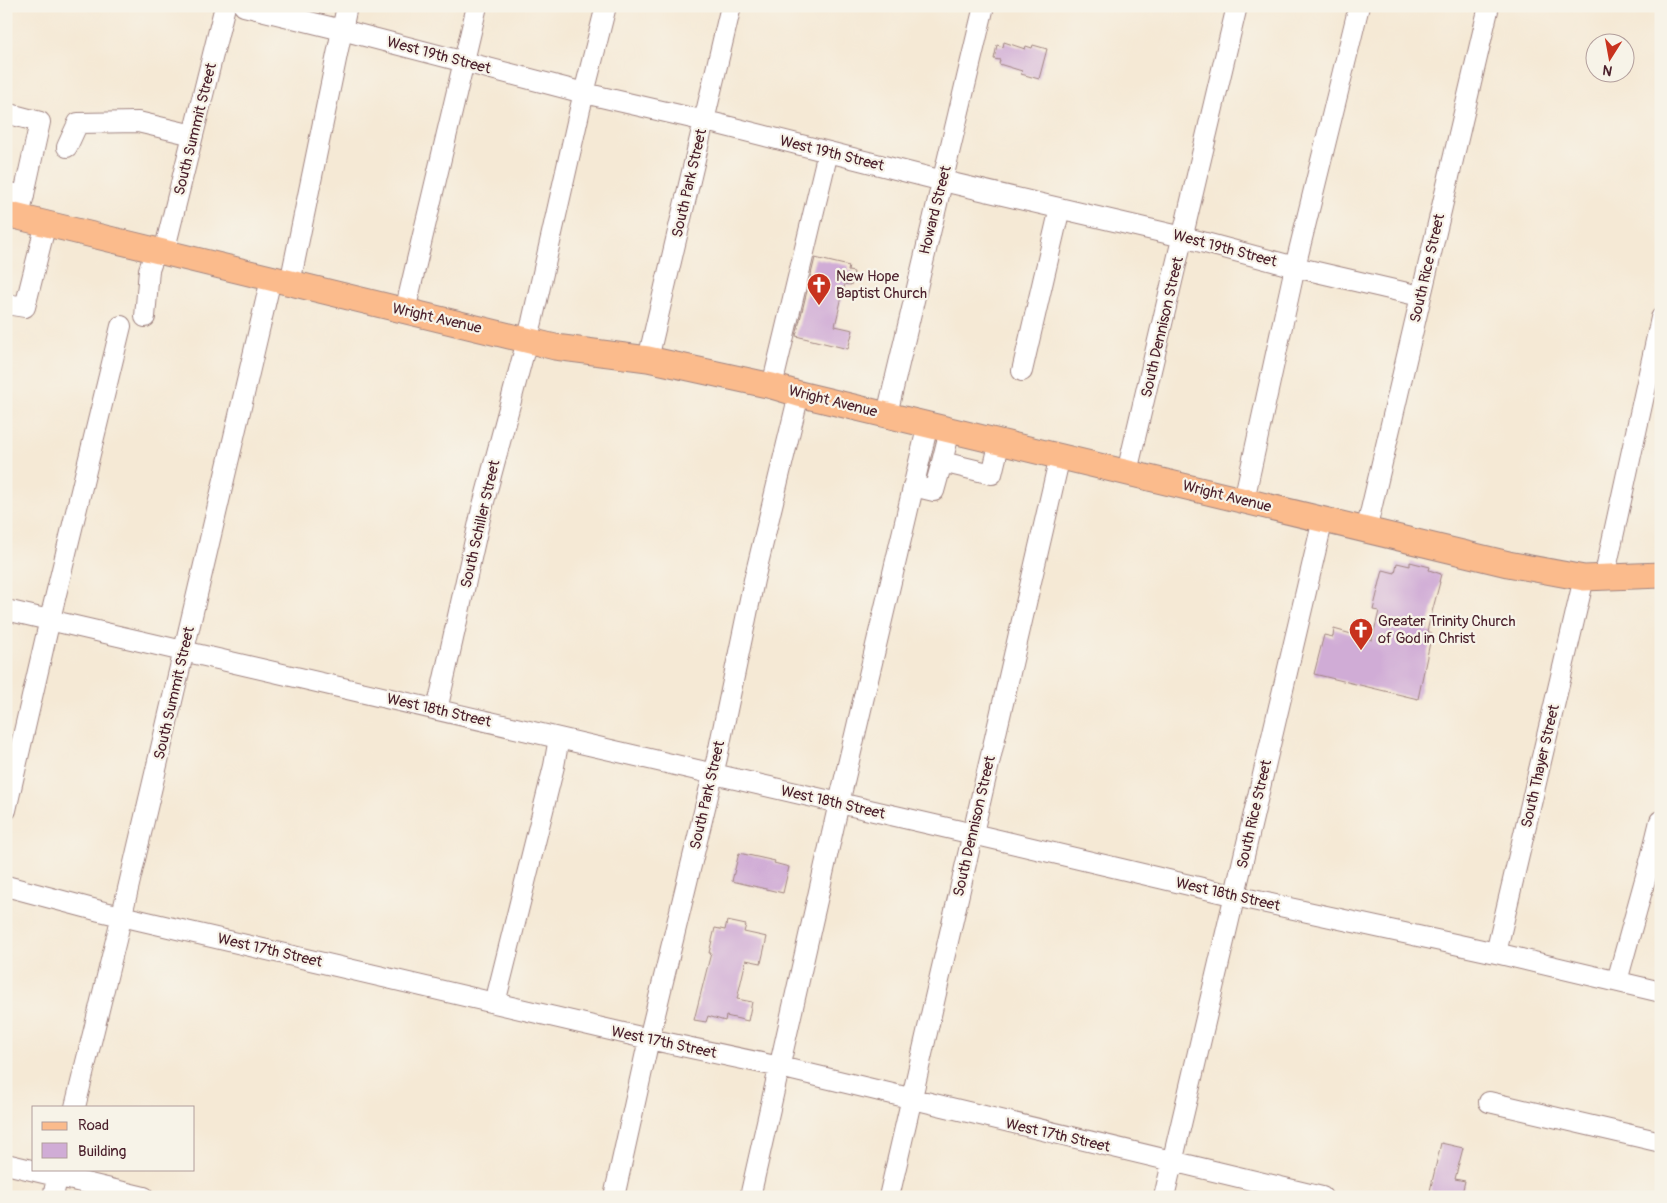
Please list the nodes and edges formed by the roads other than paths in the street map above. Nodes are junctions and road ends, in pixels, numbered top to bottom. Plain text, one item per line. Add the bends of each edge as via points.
1 (225, 6) edge
2 (244, 6) edge
3 (347, 6) edge
4 (478, 6) edge
5 (606, 6) edge
6 (731, 6) edge
7 (984, 6) edge
8 (1237, 6) edge
9 (1359, 6) edge
10 (1489, 6) edge
11 (342, 30) junction
12 (464, 62) junction
13 (584, 93) junction
14 (6, 113) edge
15 (703, 122) junction
16 (193, 135) junction
17 (67, 147) dead end
18 (828, 152) junction
19 (943, 180) junction
20 (1060, 208) junction
21 (11, 209) edge
22 (46, 223) junction
23 (1183, 237) junction
24 (160, 251) junction
25 (1295, 267) junction
26 (280, 281) junction
27 (1420, 296) junction
28 (6, 304) edge
29 (405, 310) junction
30 (145, 317) dead end
31 (1661, 318) edge
32 (121, 326) dead end
33 (527, 339) junction
34 (648, 359) junction
35 (1022, 371) dead end
36 (772, 386) junction
37 (799, 394) junction
38 (887, 414) junction
39 (939, 427) junction
40 (1000, 441) junction
41 (1060, 456) junction
42 (942, 462) junction
43 (1128, 472) junction
44 (913, 486) junction
45 (1244, 500) junction
46 (1324, 519) junction
47 (1366, 531) junction
48 (1661, 575) edge
49 (1594, 578) junction
50 (6, 610) edge
51 (50, 619) junction
52 (184, 651) junction
53 (437, 710) junction
54 (559, 738) junction
55 (713, 774) junction
56 (839, 803) junction
57 (6, 810) edge
58 (1660, 821) edge
59 (973, 834) junction
60 (6, 886) edge
61 (1234, 896) junction
62 (122, 916) junction
63 (1496, 953) junction
64 (1617, 981) junction
65 (1661, 992) edge
66 (495, 1003) junction
67 (649, 1039) junction
68 (780, 1067) junction
69 (911, 1099) junction
70 (1489, 1102) dead end
71 (75, 1106) edge
72 (1661, 1142) edge
73 (1172, 1162) junction
74 (6, 1164) edge
75 (32, 1168) edge
76 (41, 1170) edge
77 (58, 1173) edge
78 (53, 1197) edge
79 (144, 1197) edge
80 (614, 1197) edge
81 (750, 1197) edge
82 (889, 1197) edge
83 (1164, 1197) edge
84 (1322, 1197) edge

1 - 16 street, South Summit Street
2 - 11 street, West 19th Street
3 - 11 street, South Summit Street
4 - 12 street
5 - 13 street, South Schiller Street
6 - 15 street, South Park Street
7 - 19 street, Howard Street
8 - 23 street, South Dennison Street
9 - 25 street
10 - 27 street, South Rice Street
11 - 12 street, West 19th Street
11 - 26 street, South Summit Street
12 - 13 street, West 19th Street
12 - 29 street
13 - 15 street, West 19th Street
13 - 33 street, South Schiller Street
14 - 21 street via 40,122
15 - 18 street, West 19th Street
15 - 34 street, South Park Street
16 - 17 street via 138,122 78,123
16 - 24 street, South Summit Street
18 - 19 street, West 19th Street
18 - 36 street
19 - 20 street, West 19th Street
19 - 38 street, Howard Street
20 - 23 street, West 19th Street
20 - 35 street
21 - 22 main road, Wright Avenue
22 - 24 main road, Wright Avenue
22 - 28 street via 25,307
23 - 25 street, West 19th Street
23 - 43 street, South Dennison Street
24 - 26 main road, Wright Avenue
24 - 30 street, South Summit Street via 148,270
25 - 27 street, West 19th Street
25 - 45 street
26 - 29 main road, Wright Avenue
26 - 52 street, South Summit Street
27 - 47 street, South Rice Street
29 - 33 main road, Wright Avenue
31 - 49 street, South Thayer Street
32 - 51 street
33 - 34 main road, Wright Avenue via 555,347
33 - 53 street, South Schiller Street via 482,509
34 - 36 main road, Wright Avenue
36 - 37 main road, Wright Avenue
37 - 38 main road, Wright Avenue
37 - 55 street, South Park Street via 756,571
38 - 39 main road, Wright Avenue
39 - 40 main road, Wright Avenue
39 - 42 street
39 - 44 street
40 - 41 main road, Wright Avenue
40 - 42 street via 992,474
41 - 43 main road, Wright Avenue
41 - 59 street, South Dennison Street
42 - 44 street via 934,491
43 - 45 main road, Wright Avenue
44 - 56 street
45 - 46 main road, Wright Avenue
46 - 47 main road, Wright Avenue
46 - 61 street, South Rice Street
47 - 49 main road, Wright Avenue via 1508,564
48 - 49 main road, Wright Avenue
49 - 63 street, South Thayer Street
50 - 51 street, West 18th Street
51 - 52 street, West 18th Street
51 - 57 street
52 - 53 street, West 18th Street
52 - 62 street, South Summit Street
53 - 54 street, West 18th Street
54 - 55 street, West 18th Street
54 - 66 street
55 - 56 street, West 18th Street
55 - 67 street, South Park Street
56 - 59 street, West 18th Street
56 - 68 street
58 - 64 street
59 - 61 street, West 18th Street
59 - 69 street, South Dennison Street
60 - 62 street, West 17th Street
61 - 63 street, West 18th Street
61 - 73 street, South Rice Street
62 - 66 street, West 17th Street
62 - 71 street, South Summit Street
63 - 64 street, West 18th Street
64 - 65 street, West 18th Street
66 - 67 street, West 17th Street
67 - 68 street, West 17th Street
67 - 80 street, South Park Street
68 - 69 street, West 17th Street
68 - 81 street
69 - 73 street, West 17th Street
69 - 82 street, South Dennison Street
70 - 72 street
73 - 83 street, South Rice Street
73 - 84 street, West 17th Street
74 - 75 street
76 - 77 street
77 - 78 street
77 - 79 street

